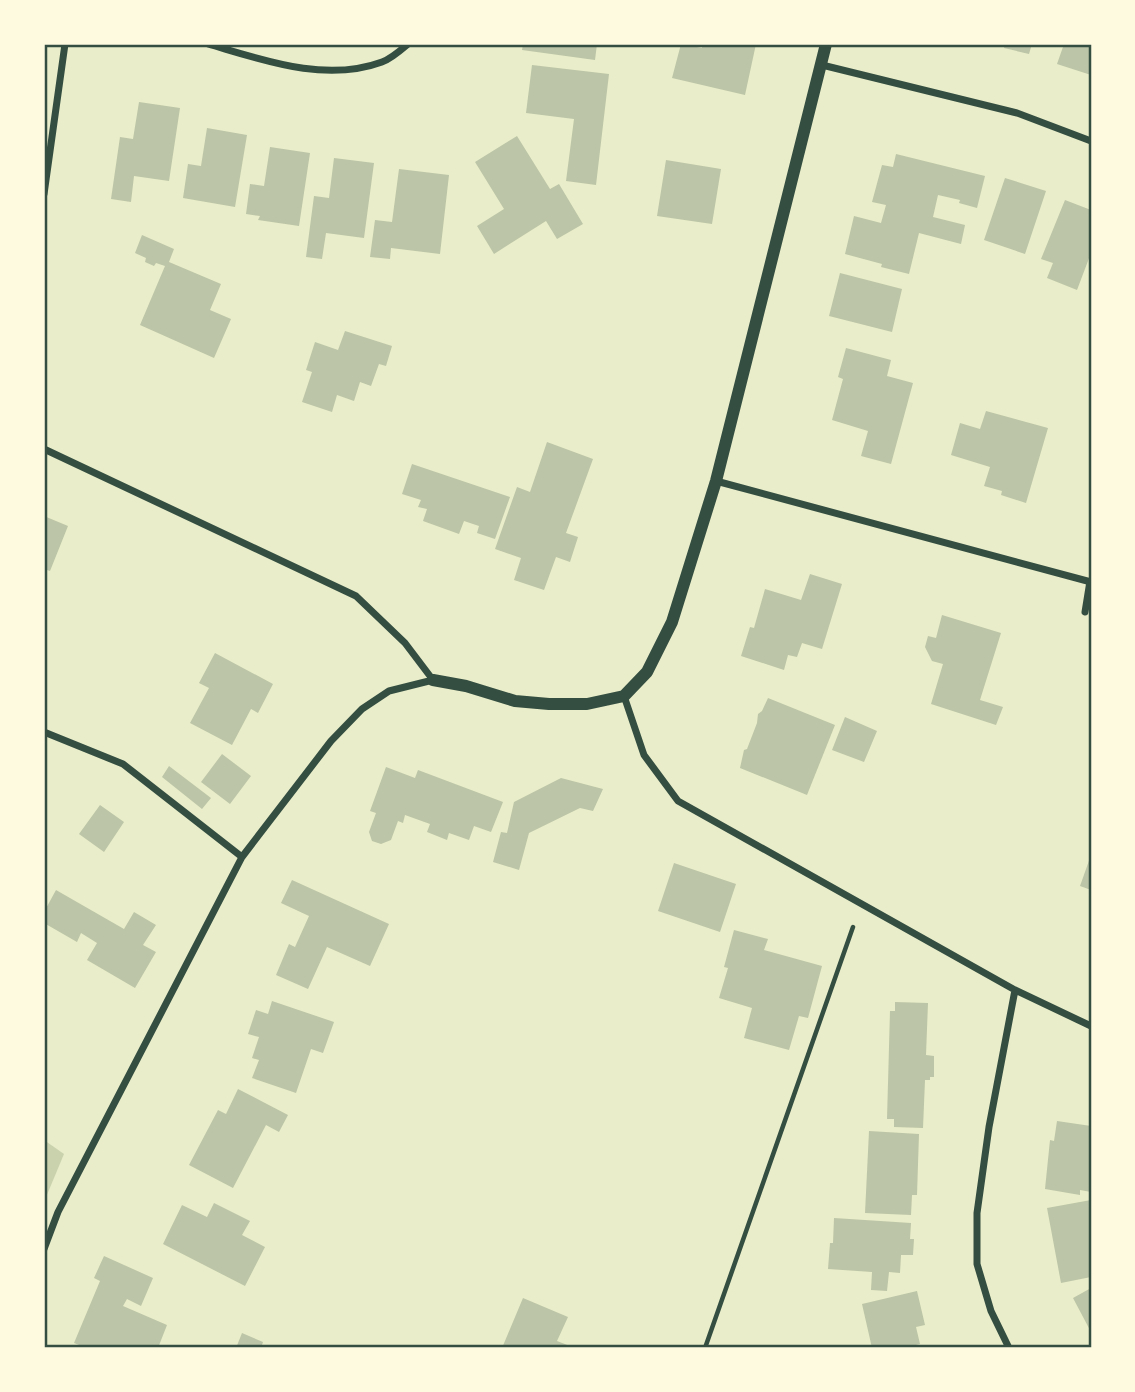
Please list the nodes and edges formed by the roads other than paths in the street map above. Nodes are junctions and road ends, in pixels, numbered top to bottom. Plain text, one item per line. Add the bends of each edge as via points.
1 (65, 44) edge
2 (208, 44) edge
3 (408, 44) edge
4 (826, 44) edge
5 (822, 65) junction
6 (1091, 141) edge
7 (44, 194) edge
8 (44, 449) edge
9 (716, 481) junction
10 (1091, 582) edge
11 (1085, 612) dead end
12 (433, 680) junction
13 (624, 696) junction
14 (44, 732) edge
15 (242, 857) junction
16 (1015, 990) junction
17 (1091, 1026) edge
18 (44, 1249) edge
19 (1009, 1348) edge

1 - 7 street
2 - 3 street via 284,66 344,70 384,62
4 - 5 street
5 - 6 street via 1017,113
5 - 9 street
8 - 12 street via 356,596 405,643
9 - 10 street
9 - 13 street via 672,622 647,672
10 - 11 street
12 - 13 street via 514,701 549,704 587,704
12 - 15 street via 389,691 362,709 331,741
13 - 16 street via 644,755 678,801
14 - 15 street via 123,764
15 - 18 street via 58,1212
16 - 17 street
16 - 19 street via 977,1213 977,1264 991,1311

